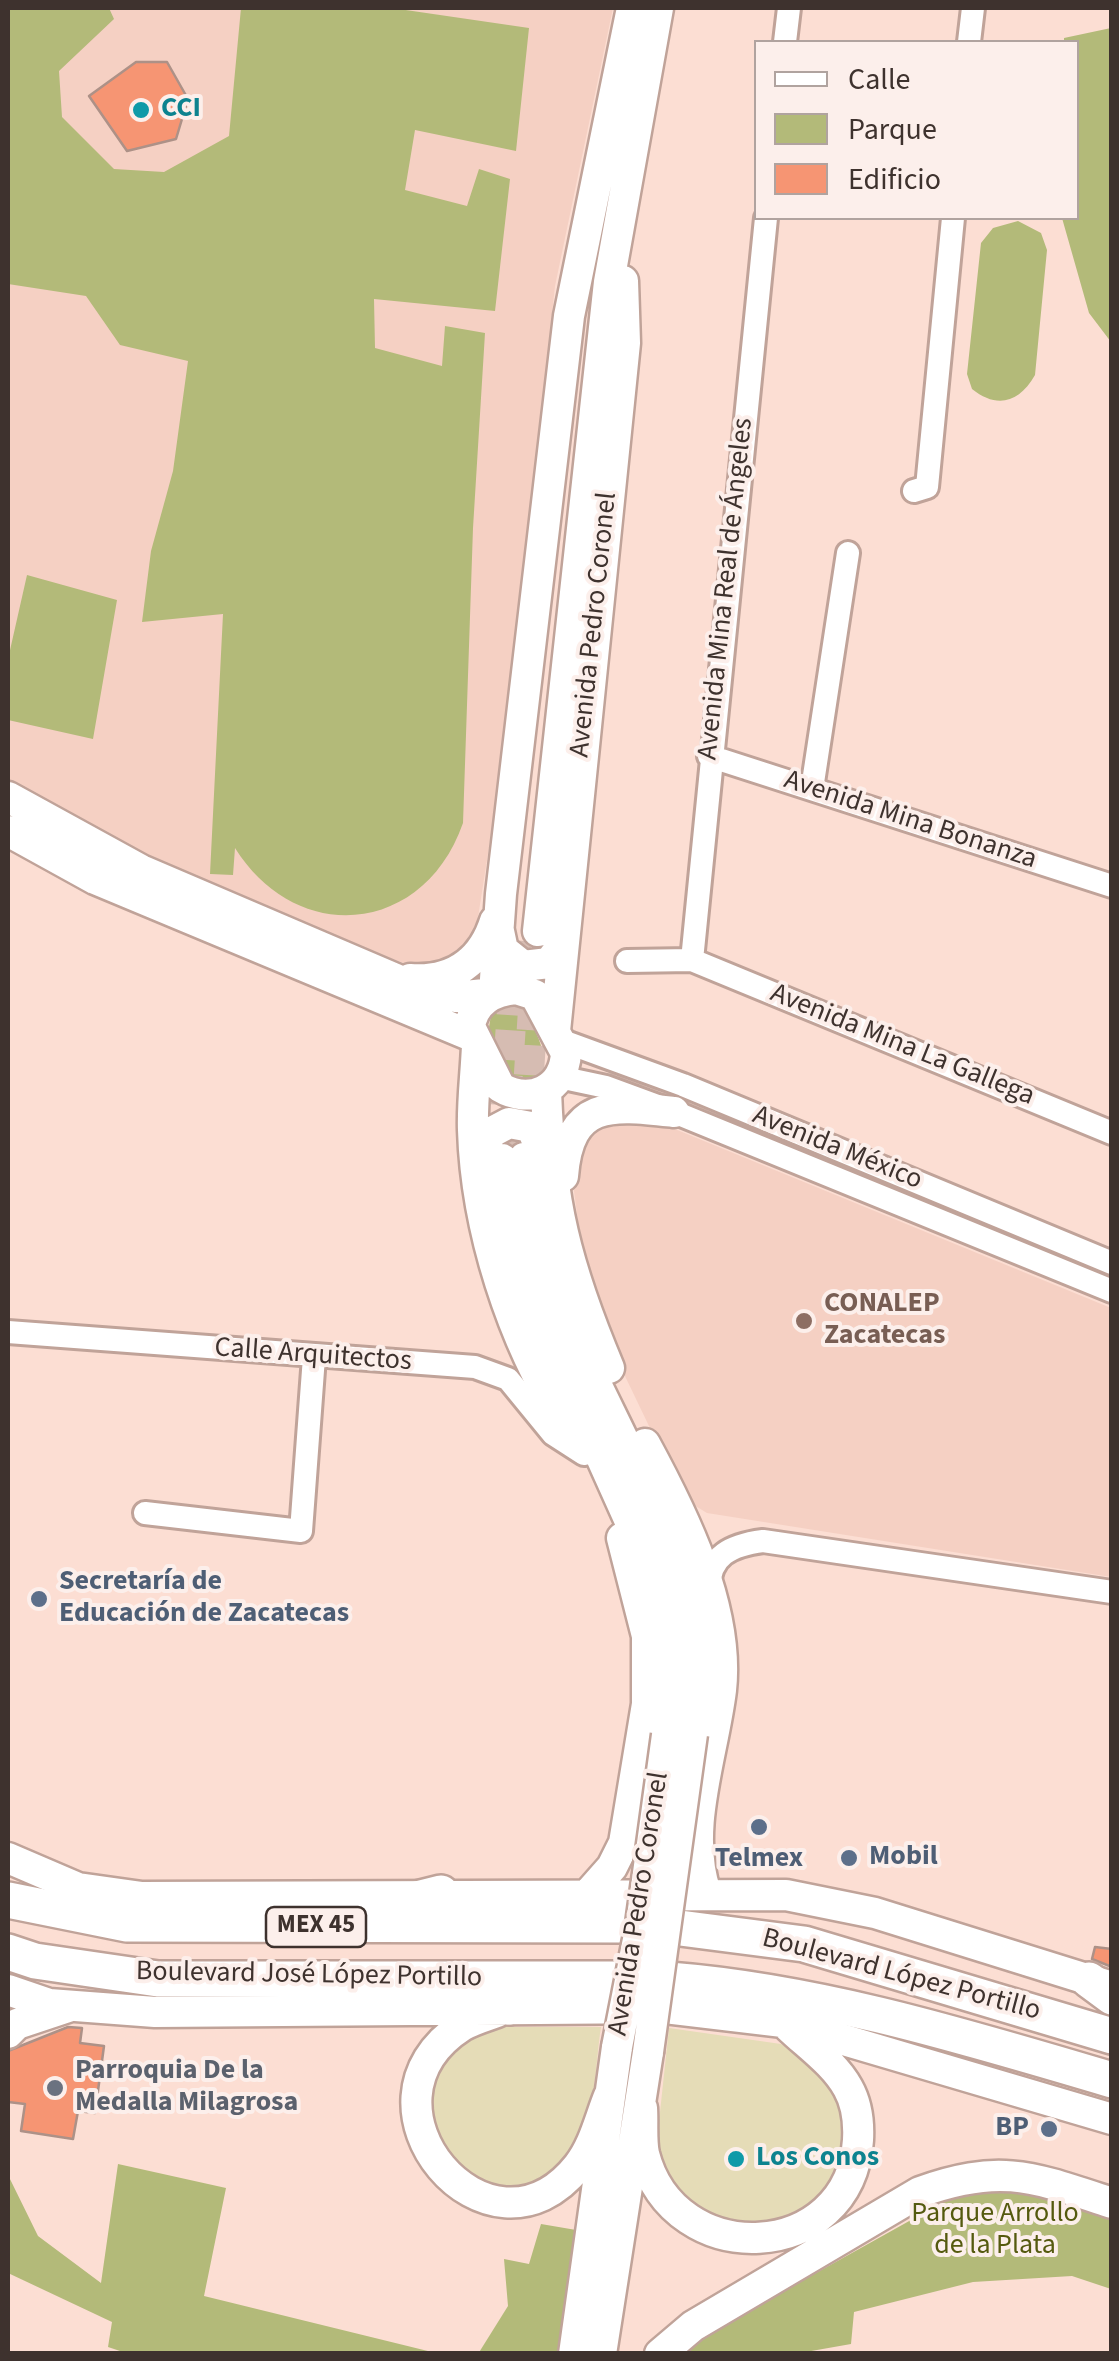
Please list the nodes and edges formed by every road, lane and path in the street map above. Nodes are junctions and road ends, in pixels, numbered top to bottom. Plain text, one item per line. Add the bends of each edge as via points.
1 (632, 8) edge
2 (650, 8) edge
3 (658, 8) edge
4 (789, 8) edge
5 (973, 8) edge
6 (785, 40) edge
7 (970, 40) edge
8 (645, 78) junction
9 (606, 216) junction
10 (766, 220) edge
11 (953, 220) edge
12 (914, 490) dead end
13 (848, 553) dead end
14 (709, 756) junction
15 (812, 789) junction
16 (8, 797) edge
17 (8, 831) edge
18 (1112, 886) edge
19 (523, 925) junction
20 (692, 960) junction
21 (627, 961) dead end
22 (396, 978) junction
23 (494, 993) junction
24 (558, 1035) junction
25 (475, 1041) junction
26 (553, 1084) junction
27 (674, 1112) junction
28 (1112, 1132) edge
29 (513, 1159) tunnel mouth
30 (478, 1180) junction
31 (550, 1180) junction
32 (559, 1224) junction
33 (1112, 1262) edge
34 (1112, 1291) edge
35 (8, 1332) edge
36 (314, 1358) junction
37 (626, 1408) junction
38 (611, 1468) junction
39 (145, 1512) dead end
40 (1112, 1592) edge
41 (710, 1599) junction
42 (680, 1735) junction
43 (621, 1850) junction
44 (8, 1858) edge
45 (696, 1860) junction
46 (590, 1893) junction
47 (706, 1893) junction
48 (441, 1894) junction
49 (8, 1900) edge
50 (627, 1924) dead end
51 (270, 1927) junction
52 (680, 1928) dead end
53 (8, 1952) edge
54 (613, 1978) dead end
55 (373, 1979) junction
56 (669, 1980) dead end
57 (1104, 1988) edge
58 (8, 1990) edge
59 (70, 2006) junction
60 (509, 2007) junction
61 (783, 2022) junction
62 (8, 2034) edge
63 (1112, 2036) edge
64 (1112, 2080) edge
65 (609, 2096) junction
66 (642, 2108) junction
67 (1112, 2119) edge
68 (1112, 2203) edge
69 (574, 2354) edge
70 (601, 2354) edge
71 (660, 2354) edge

1 - 9 street, Avenida Pedro Coronel
2 - 8 street
3 - 8 street, Avenida Pedro Coronel
4 - 6 street
5 - 7 street
8 - 9 street, Avenida Pedro Coronel
9 - 19 street, Avenida Pedro Coronel via 569,316
9 - 19 street, Avenida Pedro Coronel via 625,344
10 - 14 street, Avenida Mina Real de Ángeles
11 - 12 street via 927,486
13 - 15 street
14 - 15 street, Avenida Mina Bonanza
14 - 20 street, Avenida Mina Real de Ángeles
15 - 18 street, Avenida Mina Bonanza
16 - 22 street via 140,870
17 - 25 street via 95,878
19 - 22 street via 449,975
19 - 23 street, Avenida Pedro Coronel
19 - 24 street, Avenida Pedro Coronel
20 - 21 street
20 - 28 street, Avenida Mina La Gallega
22 - 23 street via 442,996
23 - 24 street via 516,989 535,996
23 - 25 street via 470,1021
24 - 26 street via 566,1053
24 - 33 street, Avenida México
25 - 26 street via 500,1086 528,1096
25 - 30 street, Avenida Pedro Coronel
26 - 27 street, Avenida México via 606,1087
26 - 31 street, Avenida Pedro Coronel
27 - 32 street via 603,1109 578,1124 564,1158
27 - 34 street, Avenida México
29 - 38 street, Avenida Pedro Coronel via 509,1226 536,1312
30 - 31 street via 490,1133 520,1123 536,1133
30 - 38 street, Avenida Pedro Coronel via 496,1267 550,1398
31 - 32 street, Avenida Pedro Coronel
32 - 37 street, Avenida Pedro Coronel via 578,1291
35 - 36 street, Calle Arquitectos
36 - 38 street, Calle Arquitectos via 475,1367 508,1379 553,1434
36 - 39 street via 300,1531
37 - 38 street, Avenida Pedro Coronel
37 - 41 street via 666,1484
38 - 42 street, Avenida Pedro Coronel via 667,1541 688,1610 696,1676
38 - 43 street via 642,1609 648,1670
40 - 41 street via 763,1540 721,1554
41 - 45 street via 721,1687
42 - 65 street, Avenida Pedro Coronel, bridge
42 - 66 street, Avenida Pedro Coronel, bridge
43 - 45 street via 646,1863
43 - 46 street
44 - 48 street via 107,1895
45 - 47 street
46 - 47 street
46 - 48 street
47 - 57 street via 830,1902
48 - 51 main road
49 - 51 main road, Boulevard José López Portillo / MEX 45 via 127,1924
50 - 51 main road, Boulevard José López Portillo / MEX 45
52 - 63 main road, Boulevard López Portillo via 804,1944
53 - 55 main road, Boulevard José López Portillo / MEX 45 via 158,1979
54 - 55 main road, Boulevard José López Portillo / MEX 45
55 - 60 main road
56 - 64 main road, Boulevard López Portillo via 793,1994
58 - 59 street
59 - 60 street via 155,2012
59 - 62 street
60 - 61 street via 665,2008
60 - 65 street via 462,2026 437,2050 420,2081 421,2136 441,2172 459,2187 494,2199 544,2192 578,2167
61 - 66 street via 840,2075 856,2106 854,2167 819,2216 786,2233 753,2239 726,2237 687,2221 657,2186 644,2152
61 - 67 street
65 - 69 street, Avenida Pedro Coronel
66 - 70 street, Avenida Pedro Coronel
68 - 71 street via 996,2172 958,2178 887,2211 693,2326

